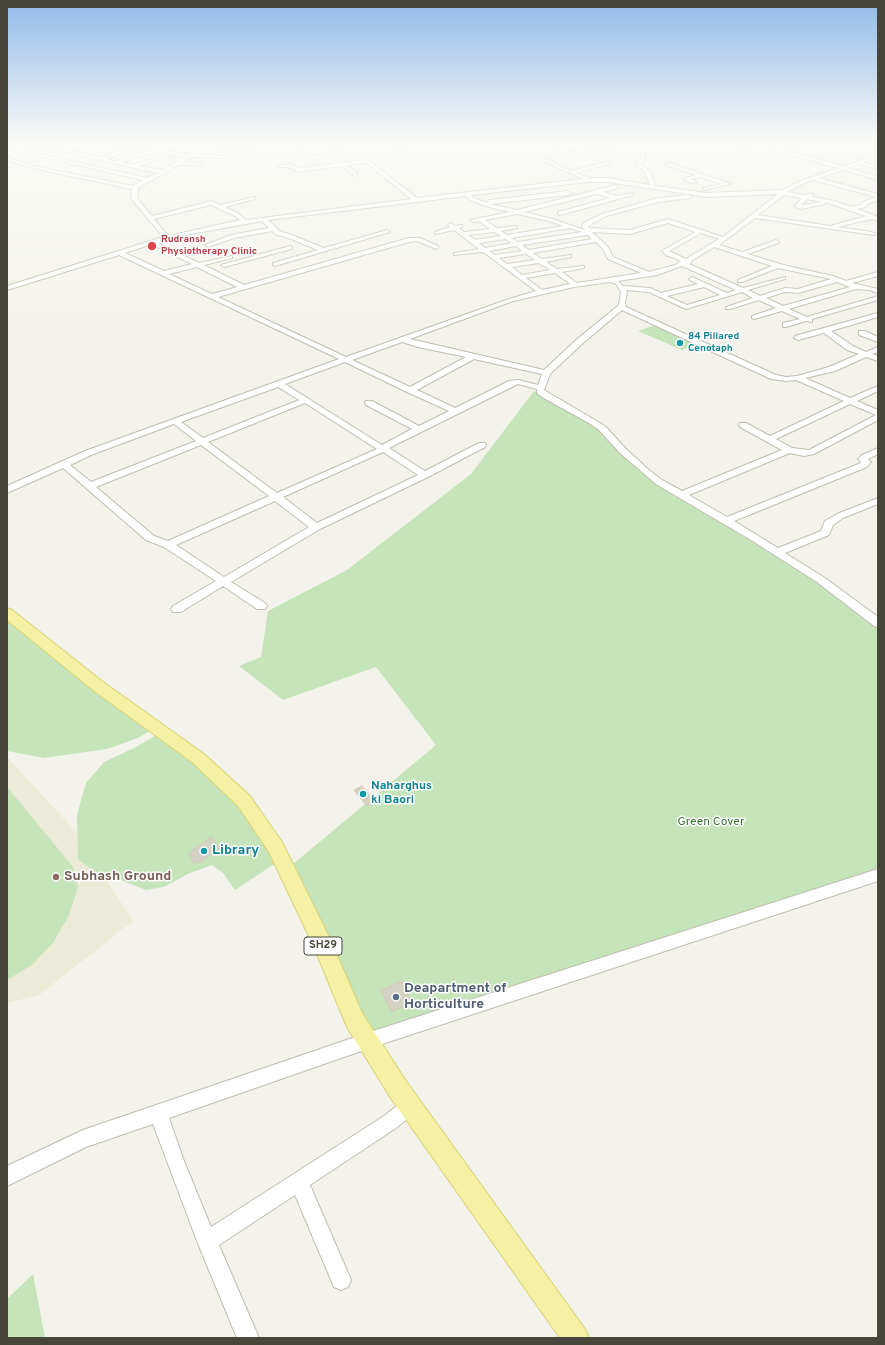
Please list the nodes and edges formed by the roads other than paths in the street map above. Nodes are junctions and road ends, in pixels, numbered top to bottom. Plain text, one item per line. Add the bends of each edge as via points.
1 (137, 202) edge
2 (239, 202) edge
3 (402, 202) edge
4 (479, 202) edge
5 (492, 202) edge
6 (526, 202) edge
7 (559, 202) edge
8 (602, 202) edge
9 (651, 202) edge
10 (772, 202) edge
11 (801, 202) edge
12 (832, 202) joint
13 (868, 202) edge
14 (482, 203) junction
15 (542, 206) junction
16 (219, 207) junction
17 (534, 208) junction
18 (594, 208) dead end
19 (850, 209) junction
20 (518, 212) junction
21 (562, 213) junction
22 (878, 213) edge
23 (533, 216) junction
24 (754, 216) junction
25 (869, 216) junction
26 (150, 218) junction
27 (263, 219) junction
28 (547, 219) junction
29 (878, 219) edge
30 (480, 220) junction
31 (244, 222) junction
32 (453, 226) junction
33 (515, 227) dead end
34 (571, 227) junction
35 (828, 227) junction
36 (274, 229) junction
37 (496, 230) junction
38 (588, 231) junction
39 (701, 231) junction
40 (872, 231) dead end
41 (387, 232) dead end
42 (437, 233) junction
43 (463, 233) junction
44 (506, 237) junction
45 (167, 238) junction
46 (414, 239) junction
47 (724, 239) junction
48 (597, 240) junction
49 (152, 242) junction
50 (474, 242) junction
51 (776, 242) dead end
52 (516, 244) junction
53 (714, 245) junction
54 (436, 247) dead end
55 (290, 248) dead end
56 (484, 249) junction
57 (323, 250) junction
58 (120, 252) junction
59 (528, 252) junction
60 (456, 254) dead end
61 (742, 254) junction
62 (569, 256) dead end
63 (230, 257) junction
64 (495, 257) junction
65 (237, 261) junction
66 (541, 261) junction
67 (684, 262) junction
68 (276, 264) dead end
69 (198, 265) junction
70 (224, 265) dead end
71 (507, 266) junction
72 (777, 266) junction
73 (582, 267) dead end
74 (556, 271) junction
75 (165, 273) junction
76 (648, 274) junction
77 (878, 274) edge
78 (521, 277) junction
79 (735, 278) junction
80 (783, 278) dead end
81 (692, 279) dead end
82 (611, 280) junction
83 (836, 280) junction
84 (844, 283) junction
85 (576, 285) junction
86 (704, 285) junction
87 (756, 287) junction
88 (856, 287) junction
89 (7, 288) edge
90 (244, 288) junction
91 (622, 288) junction
92 (744, 290) junction
93 (878, 291) edge
94 (542, 292) junction
95 (661, 295) junction
96 (213, 296) junction
97 (727, 296) junction
98 (760, 298) junction
99 (878, 298) edge
100 (622, 306) junction
101 (728, 308) dead end
102 (783, 308) junction
103 (878, 315) edge
104 (754, 317) dead end
105 (806, 318) junction
106 (786, 325) dead end
107 (827, 330) junction
108 (862, 333) dead end
109 (798, 338) dead end
110 (402, 340) junction
111 (878, 340) edge
112 (878, 349) edge
113 (866, 354) junction
114 (472, 357) junction
115 (347, 359) junction
116 (878, 359) edge
117 (546, 373) junction
118 (797, 378) junction
119 (280, 384) junction
120 (541, 388) junction
121 (878, 388) edge
122 (410, 390) junction
123 (306, 400) junction
124 (850, 401) junction
125 (369, 403) dead end
126 (455, 411) junction
127 (878, 413) edge
128 (878, 417) edge
129 (175, 421) junction
130 (743, 425) dead end
131 (419, 429) junction
132 (770, 439) junction
133 (202, 441) junction
134 (482, 445) dead end
135 (383, 449) junction
136 (789, 450) junction
137 (878, 450) edge
138 (64, 464) junction
139 (425, 475) junction
140 (90, 486) junction
141 (7, 490) edge
142 (681, 494) junction
143 (274, 497) junction
144 (878, 501) edge
145 (726, 521) junction
146 (316, 527) junction
147 (168, 545) junction
148 (777, 552) junction
149 (224, 582) junction
150 (261, 606) dead end
151 (177, 608) dead end
152 (7, 613) edge
153 (878, 623) edge
154 (878, 874) edge
155 (367, 1041) junction
156 (410, 1106) junction
157 (158, 1113) junction
158 (7, 1176) edge
159 (299, 1182) junction
160 (207, 1242) junction
161 (341, 1280) dead end
162 (248, 1338) edge
163 (576, 1338) edge

1 - 26 street
2 - 16 street
3 - 27 street
4 - 14 street
5 - 14 street
6 - 17 street
7 - 15 street
8 - 21 street
9 - 38 street via 587,223 585,226
10 - 24 street
11 - 12 street via 799,207
12 - 19 street
13 - 19 street via 863,206
14 - 20 street
15 - 17 street
15 - 21 street
16 - 26 street via 212,203
16 - 31 street via 237,215
17 - 20 street
18 - 21 street
19 - 25 street
20 - 23 street
20 - 30 street
21 - 28 street
22 - 25 street
23 - 28 street
23 - 30 street
24 - 35 street
24 - 47 street
25 - 29 street
25 - 35 street
26 - 45 street
27 - 31 street
27 - 36 street
28 - 34 street
30 - 32 street
30 - 37 street
31 - 45 street
32 - 42 street
32 - 43 street
33 - 37 street
34 - 38 street
34 - 44 street
35 - 40 street via 859,232
36 - 57 street via 279,234
36 - 63 street via 238,235 208,245
37 - 43 street
37 - 44 street
38 - 39 street via 633,232 667,220
38 - 48 street
38 - 52 street
39 - 47 street
39 - 67 street via 665,251
41 - 57 street
42 - 43 street
42 - 46 street
43 - 50 street
44 - 50 street
44 - 52 street
45 - 49 street
46 - 54 street
46 - 90 street
47 - 53 street
48 - 59 street
48 - 76 street via 606,248 610,258
49 - 58 street
49 - 69 street
50 - 56 street
51 - 61 street
52 - 56 street
52 - 59 street
53 - 61 street
53 - 67 street
55 - 65 street
56 - 60 street
56 - 64 street
57 - 68 street
58 - 75 street
58 - 89 street
59 - 64 street
59 - 66 street
61 - 72 street
62 - 66 street
63 - 65 street
63 - 69 street
64 - 71 street
65 - 70 street
66 - 71 street
66 - 74 street
67 - 76 street
67 - 79 street
67 - 92 street
69 - 75 street
69 - 90 street
71 - 78 street
72 - 79 street
72 - 83 street
73 - 74 street
74 - 78 street
74 - 85 street
75 - 96 street
76 - 82 street
77 - 84 street
78 - 94 street
79 - 87 street
80 - 87 street
81 - 86 street
82 - 85 street
82 - 91 street
83 - 84 street
83 - 98 street via 802,290 785,290
84 - 88 street
85 - 94 street
86 - 95 street
86 - 97 street
87 - 92 street
88 - 93 street
88 - 102 street
90 - 96 street
91 - 95 street via 650,290
91 - 100 street
92 - 97 street
92 - 98 street
94 - 110 street via 511,300
95 - 97 street via 686,307
96 - 115 street
98 - 101 street
98 - 102 street
99 - 105 street
100 - 117 street via 578,342
100 - 118 street via 774,377
102 - 104 street
102 - 105 street
103 - 107 street
105 - 106 street
105 - 107 street
107 - 109 street
107 - 113 street via 843,344
108 - 111 street
110 - 114 street
110 - 115 street
112 - 113 street
113 - 116 street
113 - 118 street via 832,369
114 - 117 street
114 - 122 street
115 - 119 street
115 - 122 street
117 - 120 street
118 - 124 street
119 - 123 street
119 - 129 street
120 - 126 street via 518,382 512,383
120 - 142 street via 540,391 545,395 602,428 622,451 646,472
121 - 124 street
122 - 126 street
123 - 133 street
123 - 135 street
124 - 127 street
124 - 132 street
125 - 131 street
126 - 131 street
128 - 136 street via 811,452 798,453
129 - 133 street
129 - 138 street
130 - 132 street
131 - 135 street via 386,445
132 - 136 street
133 - 140 street
133 - 143 street
134 - 139 street
135 - 139 street
135 - 143 street
136 - 142 street
137 - 145 street via 865,456 864,465
138 - 140 street
138 - 141 street
139 - 146 street
140 - 147 street via 150,538
142 - 145 street
143 - 146 street
143 - 147 street
144 - 148 street via 829,522 825,533
145 - 148 street
146 - 149 street
147 - 149 street
148 - 153 street via 821,580
149 - 150 street
149 - 151 street
152 - 155 main road, SH29 via 98,686 198,758 244,801 276,847 323,945 354,1020
154 - 155 street
155 - 156 main road, SH29
155 - 157 street
156 - 159 street
156 - 163 main road, SH29
157 - 158 street via 83,1139
157 - 160 street
159 - 160 street
159 - 161 street
160 - 162 street

